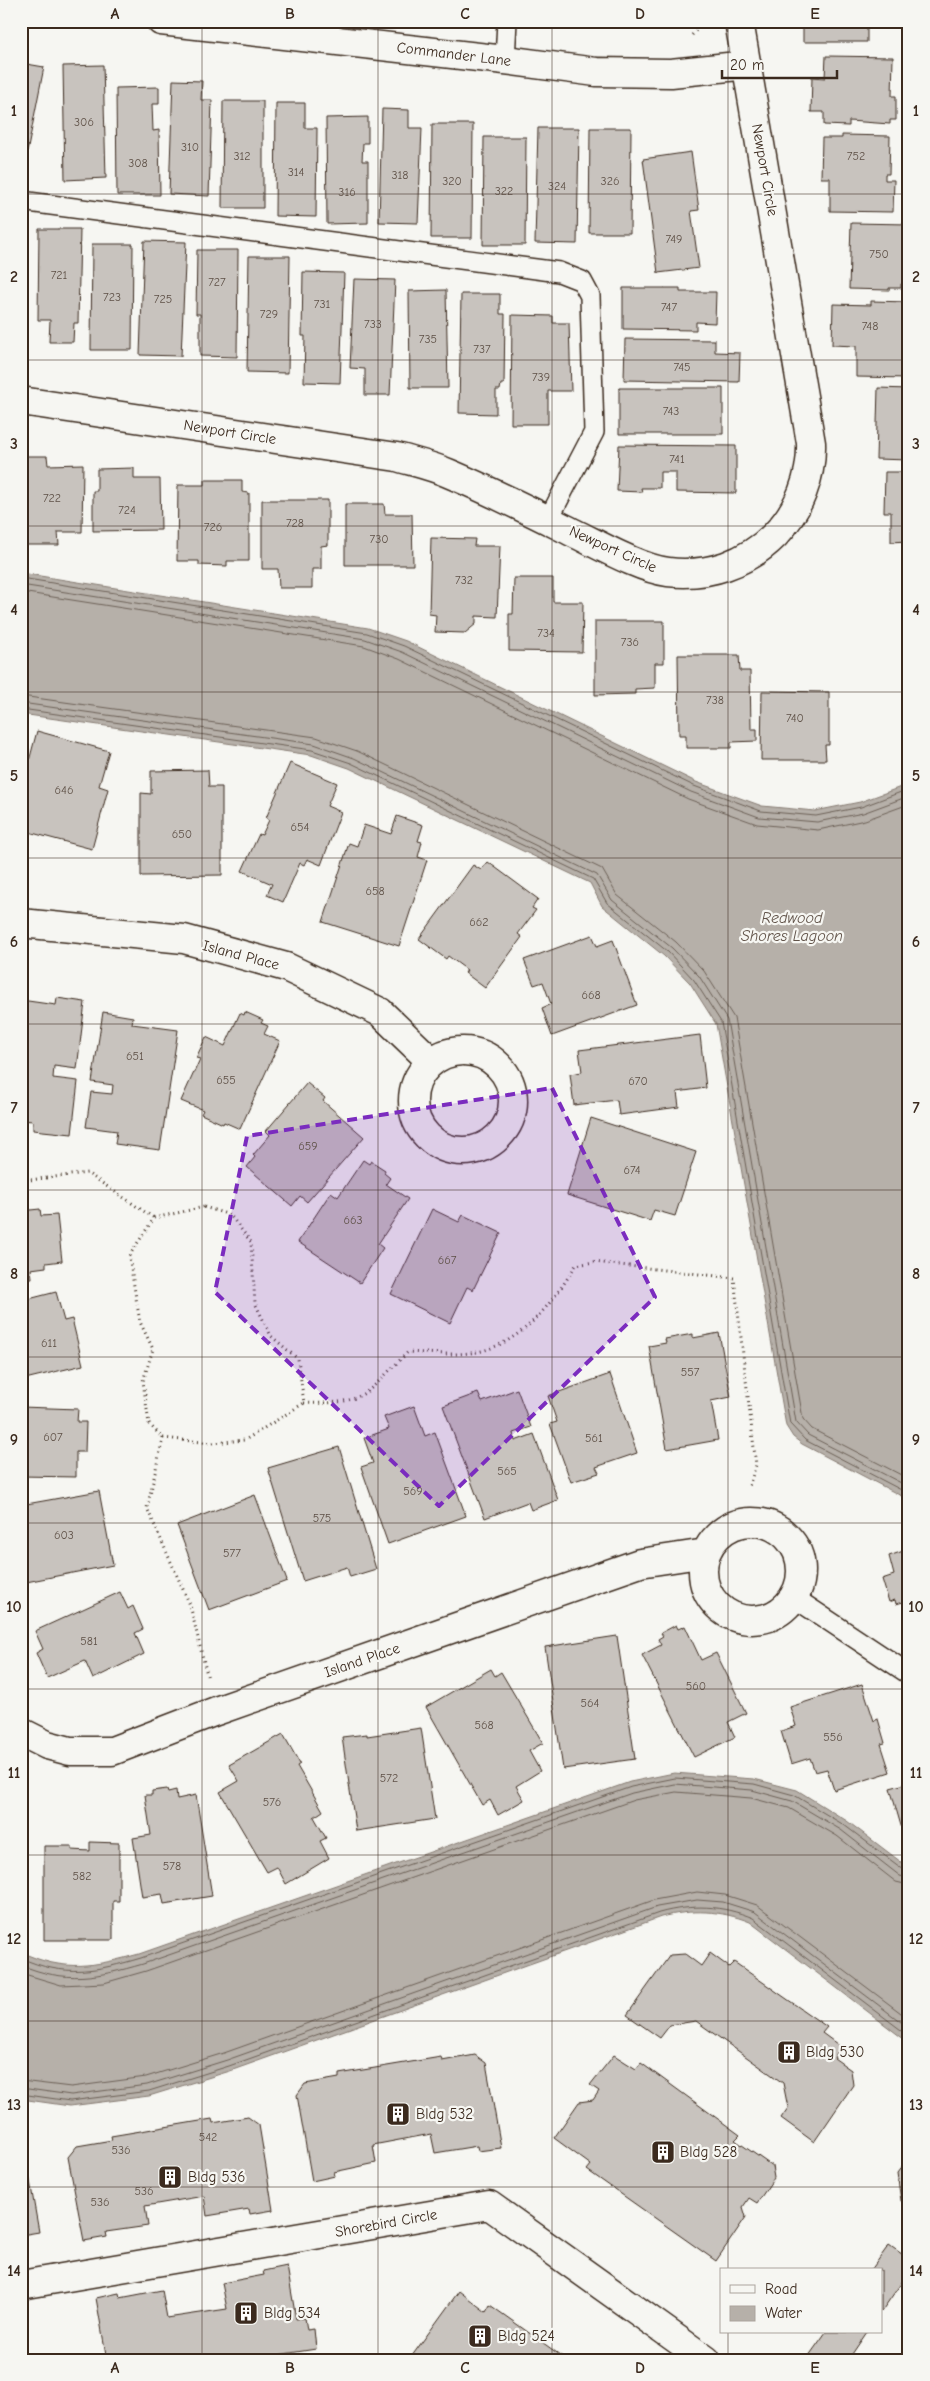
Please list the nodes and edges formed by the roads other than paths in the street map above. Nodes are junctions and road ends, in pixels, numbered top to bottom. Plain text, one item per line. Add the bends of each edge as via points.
1 (161, 21) edge
2 (507, 21) edge
3 (739, 21) edge
4 (505, 60) junction
5 (747, 65) junction
6 (21, 201) edge
7 (21, 401) edge
8 (548, 520) junction
9 (21, 923) edge
10 (432, 1062) dead end
11 (706, 1553) junction
12 (793, 1597) junction
13 (909, 1674) edge
14 (21, 1732) edge
15 (21, 2285) edge
16 (706, 2360) edge

1 - 4 street, Commander Lane
2 - 4 lane
3 - 5 street, Newport Circle
4 - 5 street, Commander Lane via 596,72 671,73
5 - 8 street, Newport Circle via 811,442 811,458 803,491 781,528 756,551 732,564 694,572 665,572 647,566
6 - 8 lane via 559,272 582,281 588,288 592,313 594,432
7 - 8 street, Newport Circle via 397,457 446,472
9 - 10 street, Island Place via 184,939 286,967 380,1012
11 - 12 street via 705,1585 712,1599 737,1618 768,1617 782,1610
11 - 12 street via 714,1540 727,1529 742,1523 758,1522 774,1527 788,1536 797,1550 801,1566 800,1583
11 - 14 street, Island Place via 640,1563 216,1711 112,1751 59,1749
12 - 13 lane
15 - 16 street, Shorebird Circle via 489,2205

